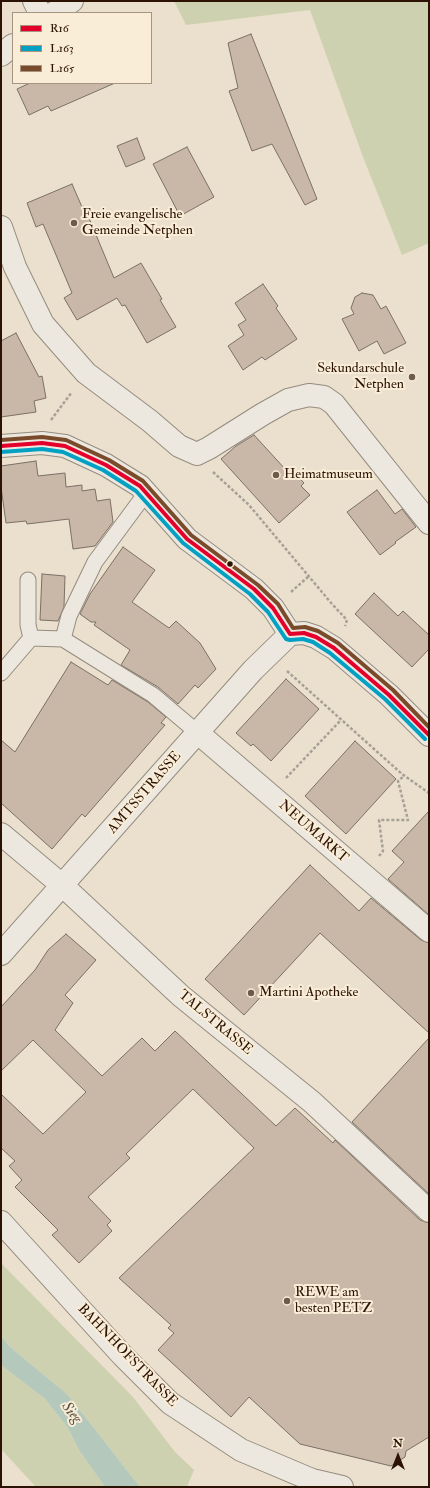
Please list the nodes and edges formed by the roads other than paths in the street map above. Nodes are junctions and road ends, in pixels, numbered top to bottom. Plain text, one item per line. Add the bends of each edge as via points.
1 (34, 1) edge
2 (72, 1) edge
3 (40, 12) edge
4 (56, 12) edge
5 (12, 46) edge
6 (1, 55) edge
7 (1, 227) edge
8 (1, 446) edge
9 (146, 493) junction
10 (429, 523) edge
11 (28, 580) dead end
12 (290, 634) junction
13 (31, 638) junction
14 (63, 639) junction
15 (1, 673) edge
16 (198, 733) junction
17 (429, 735) edge
18 (1, 834) edge
19 (63, 886) junction
20 (429, 931) edge
21 (1, 954) edge
22 (429, 1211) edge
23 (1, 1222) edge
24 (342, 1487) edge

1 - 3 street
2 - 4 street
5 - 6 street
7 - 10 street via 15,266 43,324 86,373 179,446 197,454 288,400 309,395 324,397 334,404
8 - 9 street via 42,443 65,446 106,465 140,486
9 - 12 street via 187,539 254,589 273,608
9 - 14 lane via 95,562 69,616
11 - 13 lane via 28,625
12 - 16 street, AMTSSTRASSE via 253,670
12 - 17 street via 304,633 334,648 389,695
13 - 14 lane
13 - 15 lane
14 - 16 lane via 153,695
16 - 19 street, AMTSSTRASSE
16 - 20 street, NEUMARKT
18 - 19 street, TALSTRASSE
19 - 21 street, AMTSSTRASSE
19 - 22 street, TALSTRASSE via 181,996 312,1102
23 - 24 street, BAHNHOFSTRASSE via 123,1356 170,1403 240,1450 312,1480

